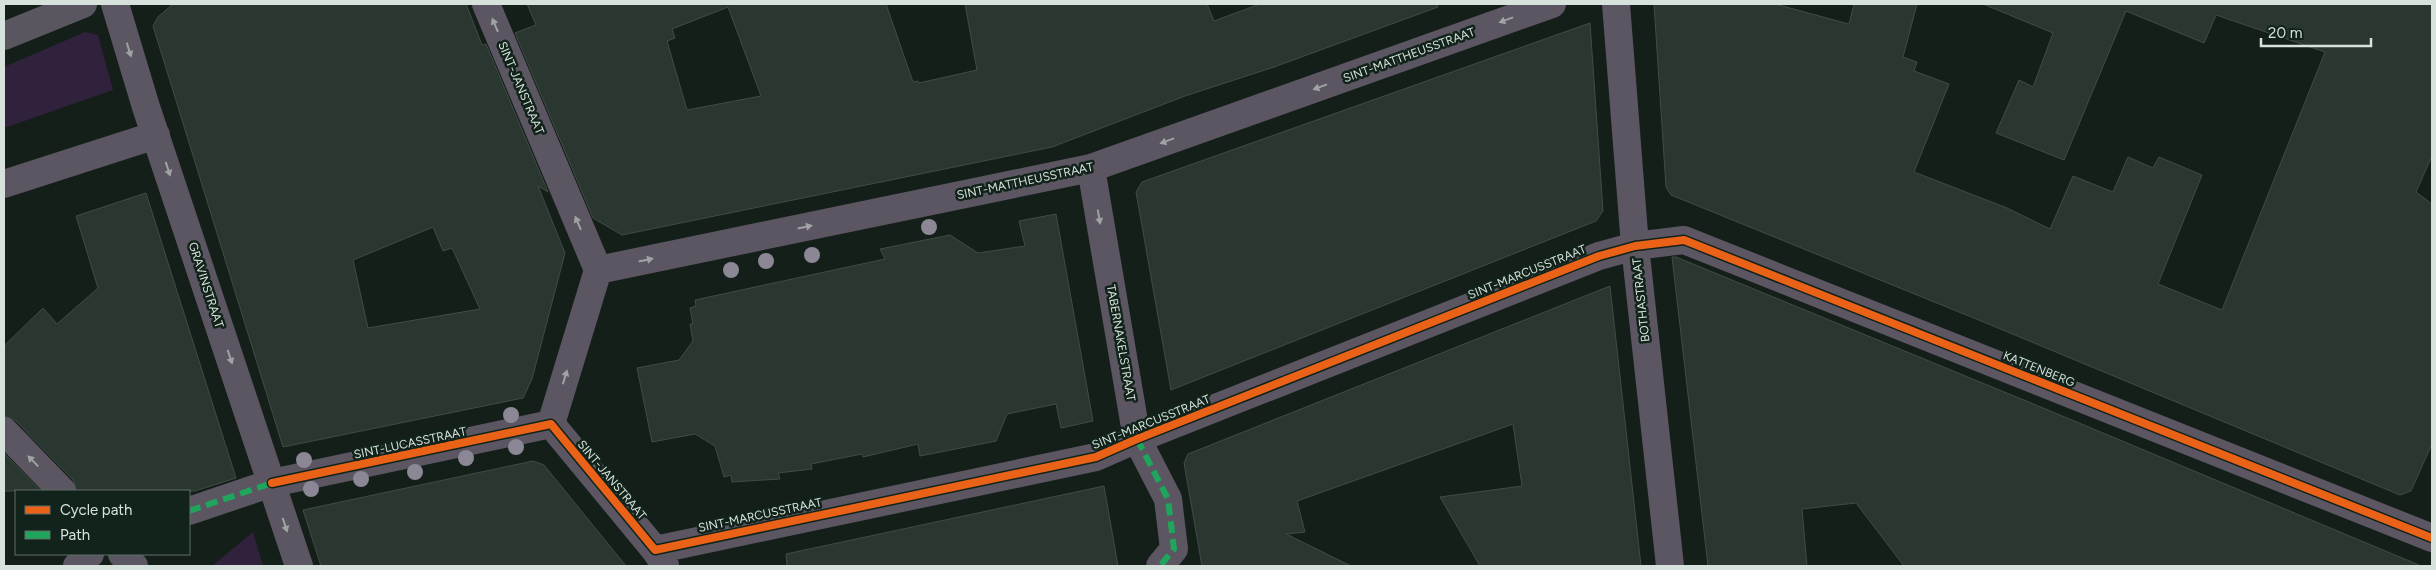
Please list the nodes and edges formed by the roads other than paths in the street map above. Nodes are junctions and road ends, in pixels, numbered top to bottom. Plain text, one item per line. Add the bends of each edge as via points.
1 (52, 4) edge
2 (83, 4) edge
3 (115, 4) edge
4 (486, 4) edge
5 (1552, 4) edge
6 (1616, 4) edge
7 (4, 25) edge
8 (4, 36) edge
9 (156, 135) junction
10 (1091, 168) junction
11 (4, 184) edge
12 (1634, 246) junction
13 (598, 270) junction
14 (551, 424) junction
15 (4, 431) edge
16 (1137, 439) junction
17 (272, 484) junction
18 (61, 490) edge
19 (190, 511) edge
20 (2431, 534) edge
21 (89, 555) edge
22 (123, 555) edge
23 (661, 558) edge
24 (77, 566) edge
25 (134, 566) edge
26 (299, 566) edge
27 (1160, 566) edge
28 (1670, 566) edge

1 - 7 main road
2 - 8 main road
3 -> 9 street, GRAVINSTRAAT
13 -> 4 street, SINT-JANSTRAAT
5 -> 10 street, SINT-MATTHEUSSTRAAT
6 - 12 street, BOTHASTRAAT
9 - 11 street
9 -> 17 street, GRAVINSTRAAT
13 -> 10 street, SINT-MATTHEUSSTRAAT
10 -> 16 street, TABERNAKELSTRAAT
12 - 16 street, SINT-MARCUSSTRAAT via 1599,256
12 - 20 street, KATTENBERG via 1684,240
12 - 28 street, BOTHASTRAAT
14 -> 13 street
14 - 17 street, SINT-LUCASSTRAAT
14 - 23 street, SINT-JANSTRAAT
18 -> 15 street
16 - 23 street, SINT-MARCUSSTRAAT via 1096,457
16 - 27 street, TABERNAKELSTRAAT via 1168,499 1174,549
17 - 19 street, SINT-LUCASSTRAAT
17 -> 26 street, GRAVINSTRAAT
21 - 24 street
22 - 25 street

